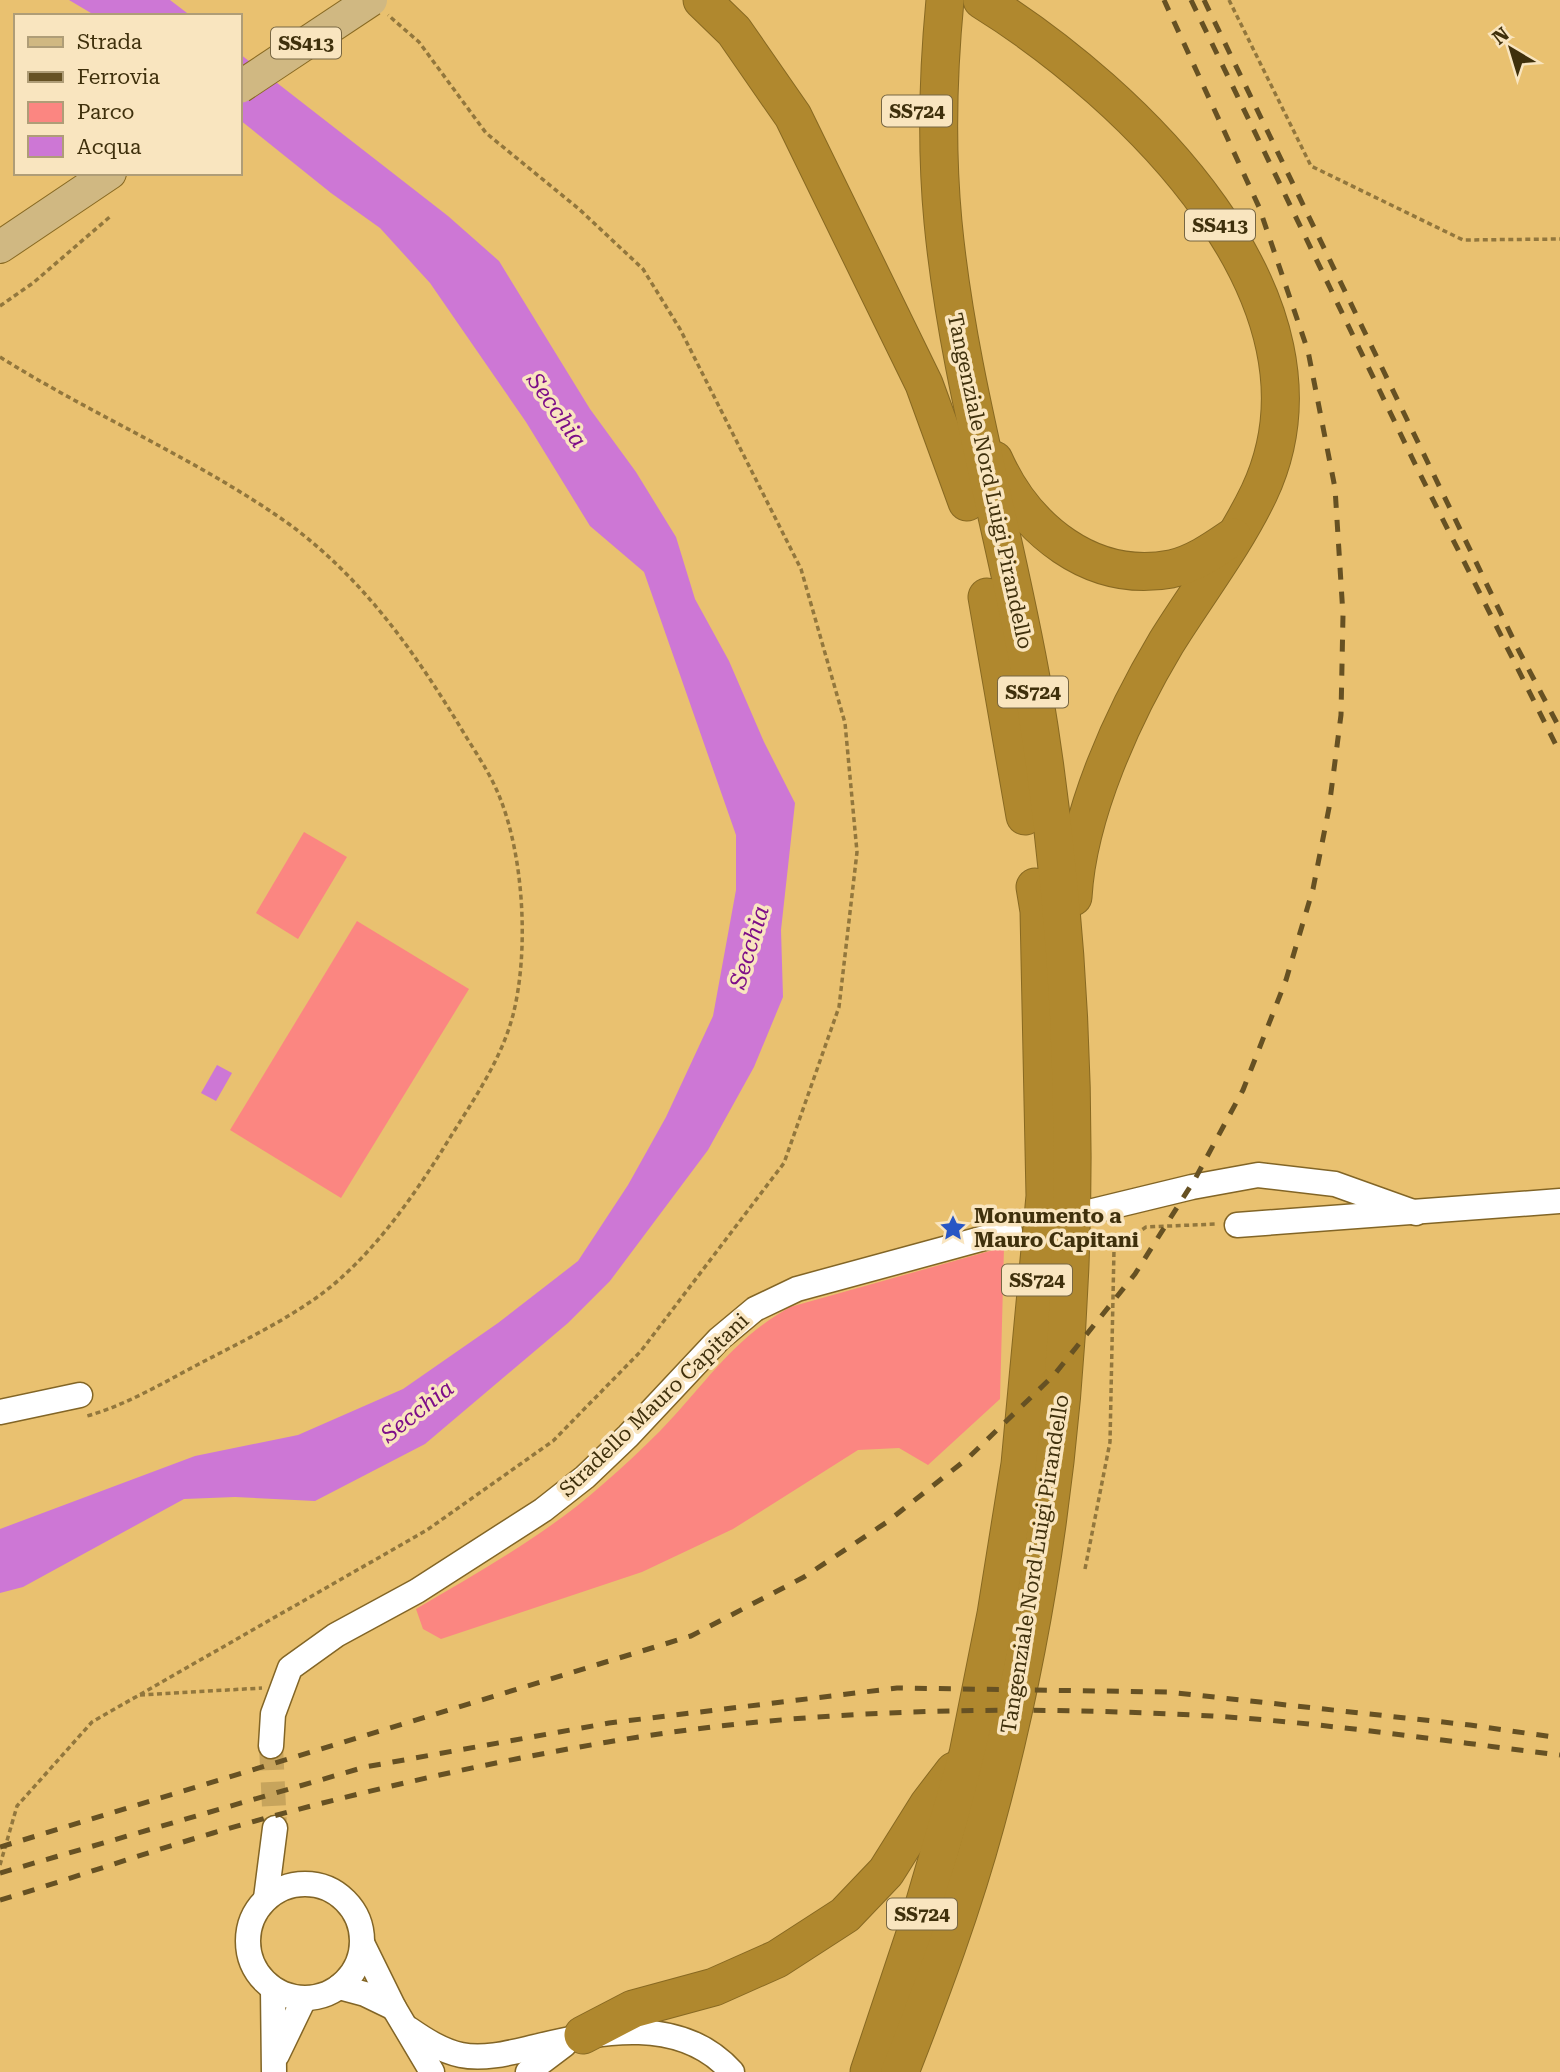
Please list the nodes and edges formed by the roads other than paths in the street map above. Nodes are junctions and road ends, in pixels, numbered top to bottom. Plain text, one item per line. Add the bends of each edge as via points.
1 (702, 0) edge
2 (920, 0) edge
3 (946, 0) edge
4 (982, 0) edge
5 (376, 4) edge
6 (242, 86) edge
7 (107, 175) edge
8 (932, 221) junction
9 (0, 247) edge
10 (975, 417) junction
11 (967, 502) junction
12 (1237, 534) junction
13 (1068, 972) junction
14 (1292, 1179) junction
15 (1560, 1201) edge
16 (1093, 1211) dead end
17 (1416, 1213) junction
18 (1298, 1220) junction
19 (1237, 1225) road end
20 (1010, 1231) dead end
21 (80, 1406) road end
22 (0, 1412) edge
23 (271, 1746) tunnel mouth
24 (968, 1754) junction
25 (307, 1883) junction
26 (267, 1898) junction
27 (363, 1945) junction
28 (941, 1967) junction
29 (339, 1987) junction
30 (273, 1989) junction
31 (304, 1998) junction
32 (394, 2008) junction
33 (409, 2029) junction
34 (583, 2035) junction
35 (275, 2066) edge
36 (432, 2072) edge
37 (528, 2072) edge
38 (732, 2072) edge
39 (869, 2072) edge
40 (900, 2072) edge
41 (915, 2072) edge

1 - 11 highway via 734,31 793,116 924,384
2 - 8 highway, Tangenziale Nord Luigi Pirandello / SS724 via 915,58
3 - 8 highway, Tangenziale Nord Luigi Pirandello / SS724
4 - 12 highway, SS413 via 1048,42 1139,126 1193,185 1241,256 1269,327 1280,381 1276,442 1259,492
5 - 6 main road, SS413, bridge
7 - 9 main road
8 - 10 highway, Tangenziale Nord Luigi Pirandello / SS724
8 - 11 highway, Tangenziale Nord Luigi Pirandello / SS724
10 - 12 highway, SS413 via 1000,474 1033,523 1066,550 1105,566 1172,569 1208,555
10 - 13 highway, Tangenziale Nord Luigi Pirandello / SS724 via 1032,687
11 - 24 highway, Tangenziale Nord Luigi Pirandello / SS724 via 999,652 1039,911 1045,1196 1020,1464
12 - 13 highway, SS413 via 1167,643 1125,721 1095,796 1073,890
13 - 28 highway, Tangenziale Nord Luigi Pirandello / SS724 via 1070,1276 1056,1454 1005,1745
14 - 16 street via 1258,1175
14 - 17 street via 1335,1184
14 - 18 street
15 - 17 street
17 - 18 street
18 - 19 street
20 - 23 street, Stradello Mauro Capitani via 797,1289 755,1309 719,1339 585,1477 496,1542 336,1634 290,1668 273,1714
21 - 22 street
24 - 34 highway via 928,1805 886,1872 845,1915 777,1959 714,1987 633,2009
24 - 39 highway, Tangenziale Nord Luigi Pirandello / SS724
25 - 26 street via 285,1886
25 - 26 street via 275,1836
25 - 27 street via 325,1886 354,1910
26 - 30 street via 251,1919 247,1945 255,1970
27 - 29 street via 359,1961
27 - 32 street
28 - 40 highway, Tangenziale Nord Luigi Pirandello / SS724
28 - 41 highway
29 - 31 street
29 - 32 street
30 - 31 street
30 - 35 street
31 - 35 street
32 - 33 street
33 - 34 street via 433,2045 463,2056 509,2053
33 - 36 street
34 - 37 street
34 - 38 street via 629,2031 666,2035 699,2046

